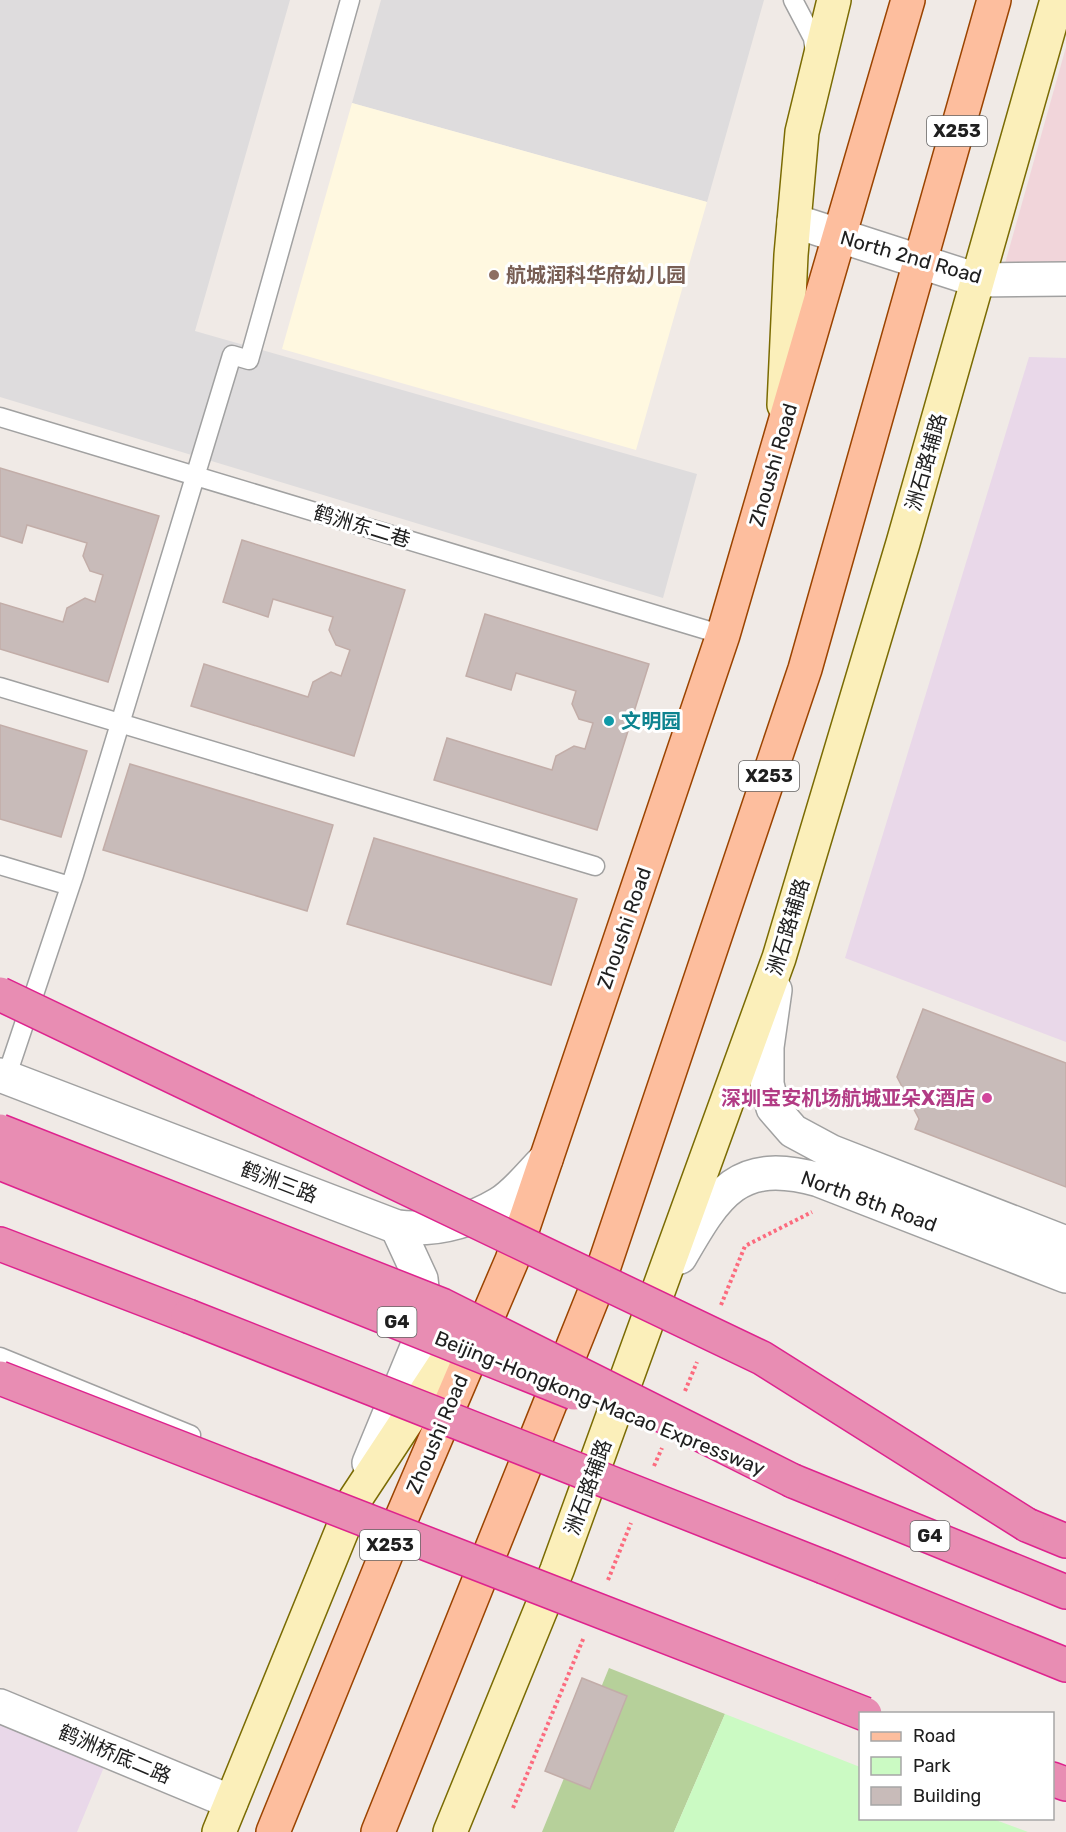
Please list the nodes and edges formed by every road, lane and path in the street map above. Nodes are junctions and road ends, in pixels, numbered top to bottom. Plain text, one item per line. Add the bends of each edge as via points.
1 (350, 0) edge
2 (793, 0) edge
3 (834, 0) edge
4 (908, 0) edge
5 (994, 0) edge
6 (1057, 0) edge
7 (817, 66) junction
8 (794, 221) junction
9 (839, 236) junction
10 (920, 263) junction
11 (1066, 279) edge
12 (977, 280) junction
13 (0, 417) edge
14 (783, 431) junction
15 (196, 476) junction
16 (723, 635) junction
17 (0, 687) edge
18 (120, 723) junction
19 (0, 865) edge
20 (595, 867) dead end
21 (70, 886) junction
22 (779, 958) junction
23 (0, 993) edge
24 (3, 1076) edge
25 (0, 1131) edge
26 (546, 1159) junction
27 (0, 1163) edge
28 (397, 1227) junction
29 (1066, 1243) edge
30 (0, 1244) edge
31 (512, 1260) junction
32 (0, 1261) edge
33 (1066, 1276) edge
34 (656, 1300) junction
35 (188, 1316) junction
36 (0, 1357) edge
37 (0, 1378) edge
38 (793, 1481) junction
39 (354, 1501) junction
40 (1066, 1541) edge
41 (1066, 1592) edge
42 (1066, 1665) edge
43 (0, 1706) edge
44 (862, 1712) edge
45 (231, 1802) junction
46 (219, 1832) edge
47 (273, 1832) edge
48 (378, 1832) edge
49 (450, 1832) edge

1 - 15 lane via 249,360 232,355
2 - 7 lane via 813,38
3 - 7 main road
4 - 9 main road, Zhoushi Road / X253
5 - 10 main road, X253
6 - 12 main road, 洲石路辅路
7 - 8 main road via 802,132
8 - 9 street, North 2nd Road
8 - 14 main road
9 - 10 street, North 2nd Road
9 - 14 main road, Zhoushi Road / X253
10 - 12 street, North 2nd Road
10 - 48 main road, X253 via 805,669 598,1284
11 - 12 street, North 2nd Road
12 - 22 main road, 洲石路辅路
13 - 15 lane, 鹤洲东二巷
14 - 16 main road, Zhoushi Road / X253
15 - 16 lane, 鹤洲东二巷
15 - 18 lane
16 - 26 main road, Zhoushi Road / X253
17 - 18 lane
18 - 20 lane
18 - 21 lane
19 - 21 lane
21 - 24 lane
22 - 29 street, North 8th Road via 767,1047 767,1084 773,1108 793,1131 832,1152
22 - 34 main road, 洲石路辅路
23 - 40 highway, bridge via 762,1358 1027,1525
24 - 28 street, 鹤洲三路
25 - 38 highway, bridge via 442,1305
26 - 28 street, 鹤洲三路 via 501,1203 448,1226
26 - 31 main road, Zhoushi Road / X253
27 - 38 highway, Beijing-Hongkong-Macao Expressway / G4, bridge
28 - 39 street via 421,1279 425,1316 419,1342
30 - 35 highway
31 - 39 main road
31 - 47 main road, Zhoushi Road / X253
32 - 35 highway
33 - 34 street, North 8th Road via 819,1180 791,1172 770,1172 738,1181 720,1196 705,1214
34 - 49 main road, 洲石路辅路 via 557,1570
35 - 42 highway, bridge
36 - 39 lane
37 - 44 highway, bridge
38 - 41 highway, Beijing-Hongkong-Macao Expressway / G4
39 - 45 main road
43 - 45 street, 鹤洲桥底二路
45 - 46 main road

